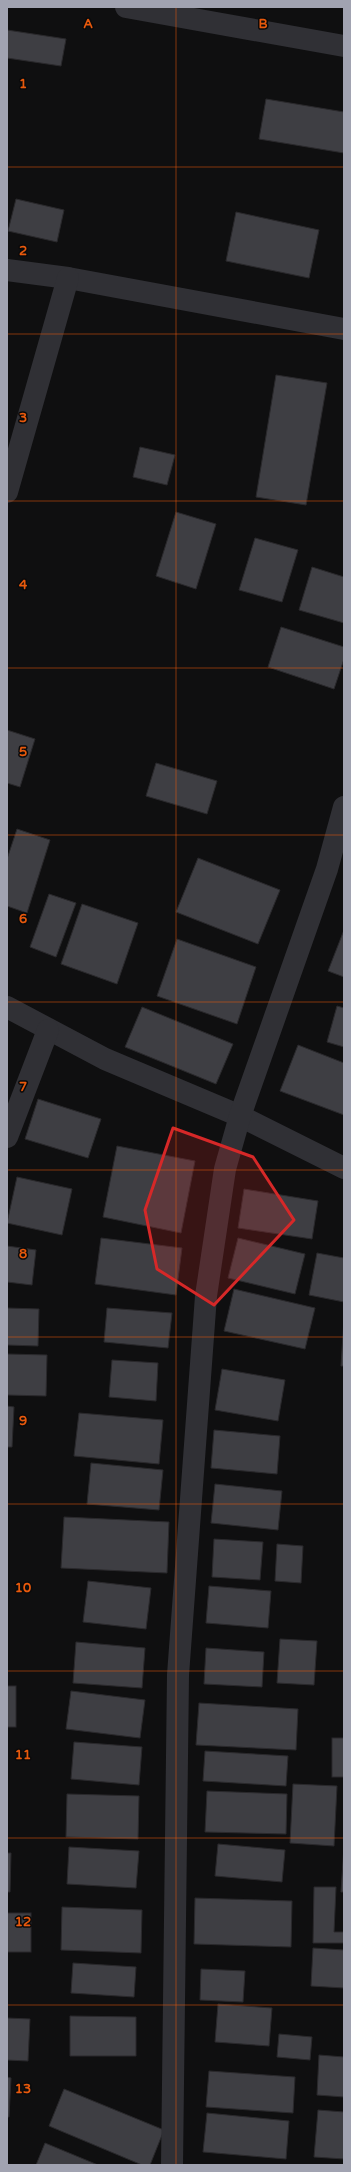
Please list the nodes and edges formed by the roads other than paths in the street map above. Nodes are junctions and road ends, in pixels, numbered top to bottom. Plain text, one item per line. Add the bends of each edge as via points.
1 (126, 7) edge
2 (344, 46) edge
3 (7, 270) edge
4 (68, 278) junction
5 (344, 329) edge
6 (7, 492) edge
7 (344, 807) edge
8 (7, 1007) edge
9 (48, 1030) junction
10 (240, 1116) junction
11 (7, 1137) edge
12 (344, 1168) edge
13 (172, 2165) edge

1 - 2 street
3 - 4 street
4 - 5 street
4 - 6 street
7 - 10 street via 327,869
8 - 9 street
9 - 10 street via 105,1059
9 - 11 street
10 - 12 street
10 - 13 street via 225,1169 206,1296 178,1675

